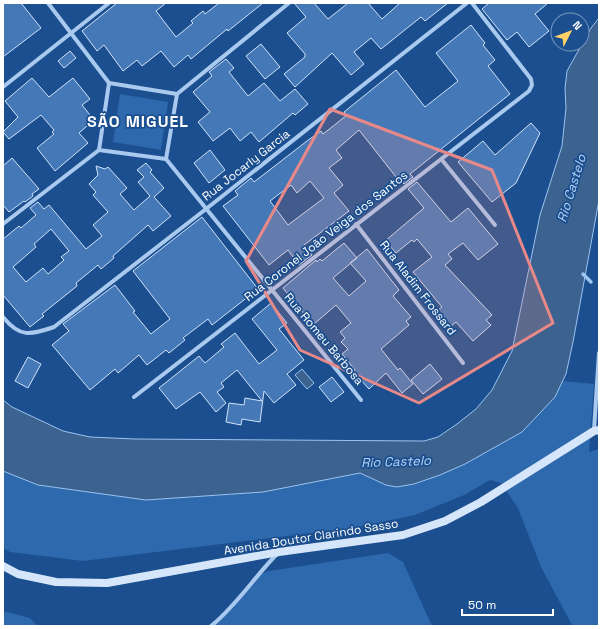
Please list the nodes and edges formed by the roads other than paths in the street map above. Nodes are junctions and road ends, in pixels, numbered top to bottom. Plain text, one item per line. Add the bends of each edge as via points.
1 (48, 3) edge
2 (109, 3) edge
3 (288, 3) edge
4 (467, 3) edge
5 (472, 3) edge
6 (71, 32) junction
7 (109, 83) junction
8 (3, 87) edge
9 (177, 94) junction
10 (99, 150) junction
11 (166, 159) junction
12 (442, 160) junction
13 (206, 209) junction
14 (3, 224) edge
15 (356, 224) junction
16 (496, 225) dead end
17 (271, 291) junction
18 (3, 317) edge
19 (599, 353) edge
20 (463, 363) dead end
21 (134, 397) dead end
22 (361, 400) dead end
23 (597, 430) edge
24 (279, 552) junction
25 (3, 566) edge
26 (211, 626) edge

1 - 6 street
2 - 6 street
3 - 9 street
4 - 13 street, Rua Jocarly Garcia
5 - 12 street, Rua Coronel João Veiga dos Santos via 531,79 532,85 529,91
6 - 7 street
6 - 8 street
7 - 9 street
7 - 10 street
9 - 11 street
10 - 11 street
10 - 14 street
11 - 13 street, Rua Romeu Barbosa
12 - 15 street, Rua Coronel João Veiga dos Santos
12 - 16 street
13 - 17 street, Rua Romeu Barbosa
13 - 18 street, Rua Jocarly Garcia via 54,327 32,334 13,329
15 - 17 street, Rua Coronel João Veiga dos Santos
15 - 20 street, Rua Aladim Frossard
17 - 21 street, Rua Coronel João Veiga dos Santos
17 - 22 street, Rua Romeu Barbosa
19 - 23 street
23 - 24 main road, Avenida Doutor Clarindo Sasso via 481,502 445,521 403,535
24 - 25 main road, Avenida Doutor Clarindo Sasso via 106,583 56,582 18,574
24 - 26 street via 236,602

